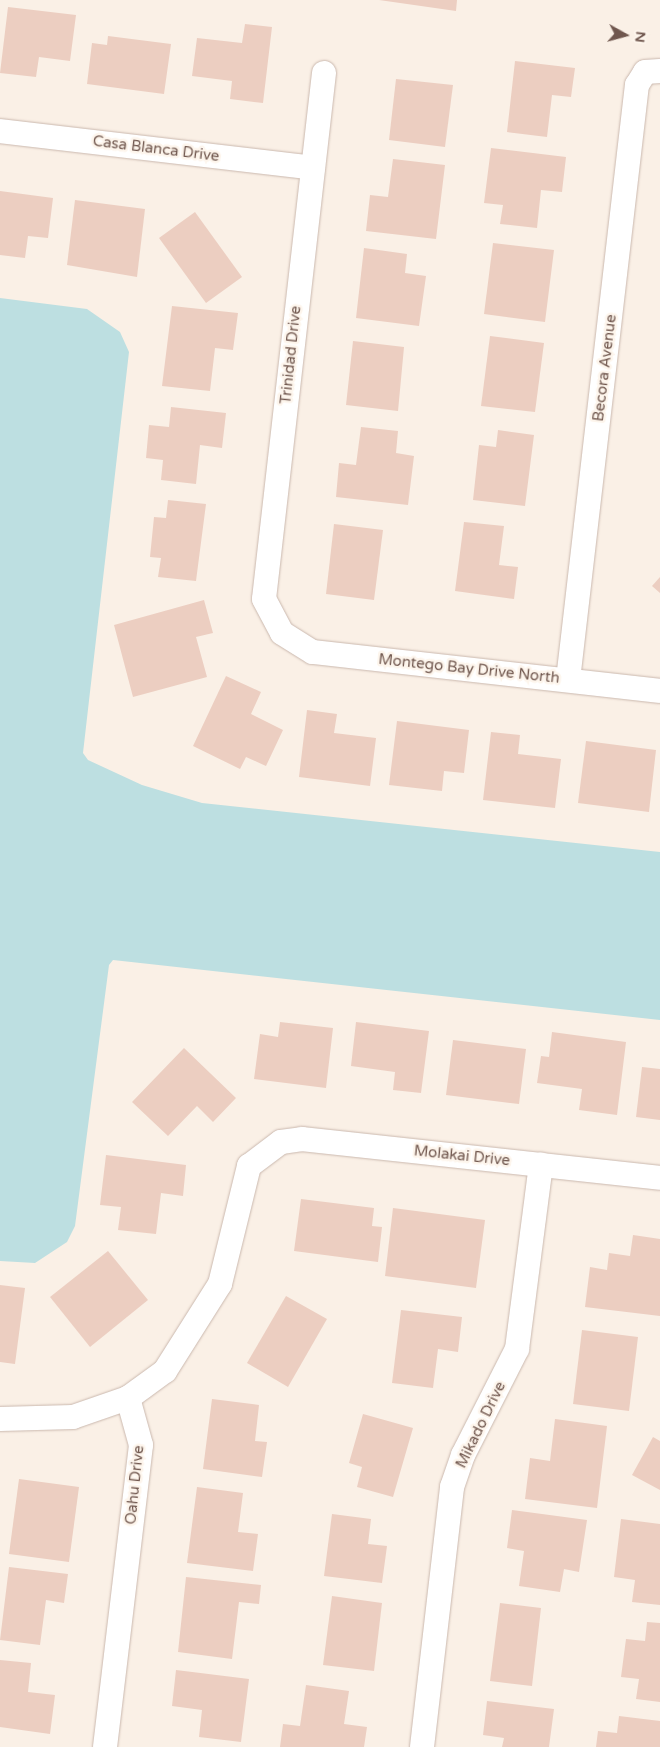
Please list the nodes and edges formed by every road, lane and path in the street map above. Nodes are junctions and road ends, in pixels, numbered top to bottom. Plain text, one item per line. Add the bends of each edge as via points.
1 (660, 71) edge
2 (324, 73) dead end
3 (0, 131) edge
4 (313, 168) junction
5 (282, 634) joint
6 (568, 680) junction
7 (660, 691) edge
8 (540, 1165) junction
9 (660, 1178) edge
10 (128, 1398) junction
11 (0, 1418) edge
12 (105, 1747) edge
13 (422, 1747) edge

1 - 6 street, Becora Avenue via 645,72 637,85
2 - 4 street, Trinidad Drive
3 - 4 street, Casa Blanca Drive
4 - 5 street, Trinidad Drive via 264,599
5 - 6 street, Montego Bay Drive North via 314,652
6 - 7 street, Montego Bay Drive North
8 - 9 street, Molakai Drive
8 - 10 street, Molakai Drive via 302,1138 281,1142 249,1166 220,1284 165,1371
8 - 13 street, Mikado Drive via 517,1348 463,1455 452,1487
10 - 11 street via 74,1417
10 - 12 street, Oahu Drive via 141,1445

